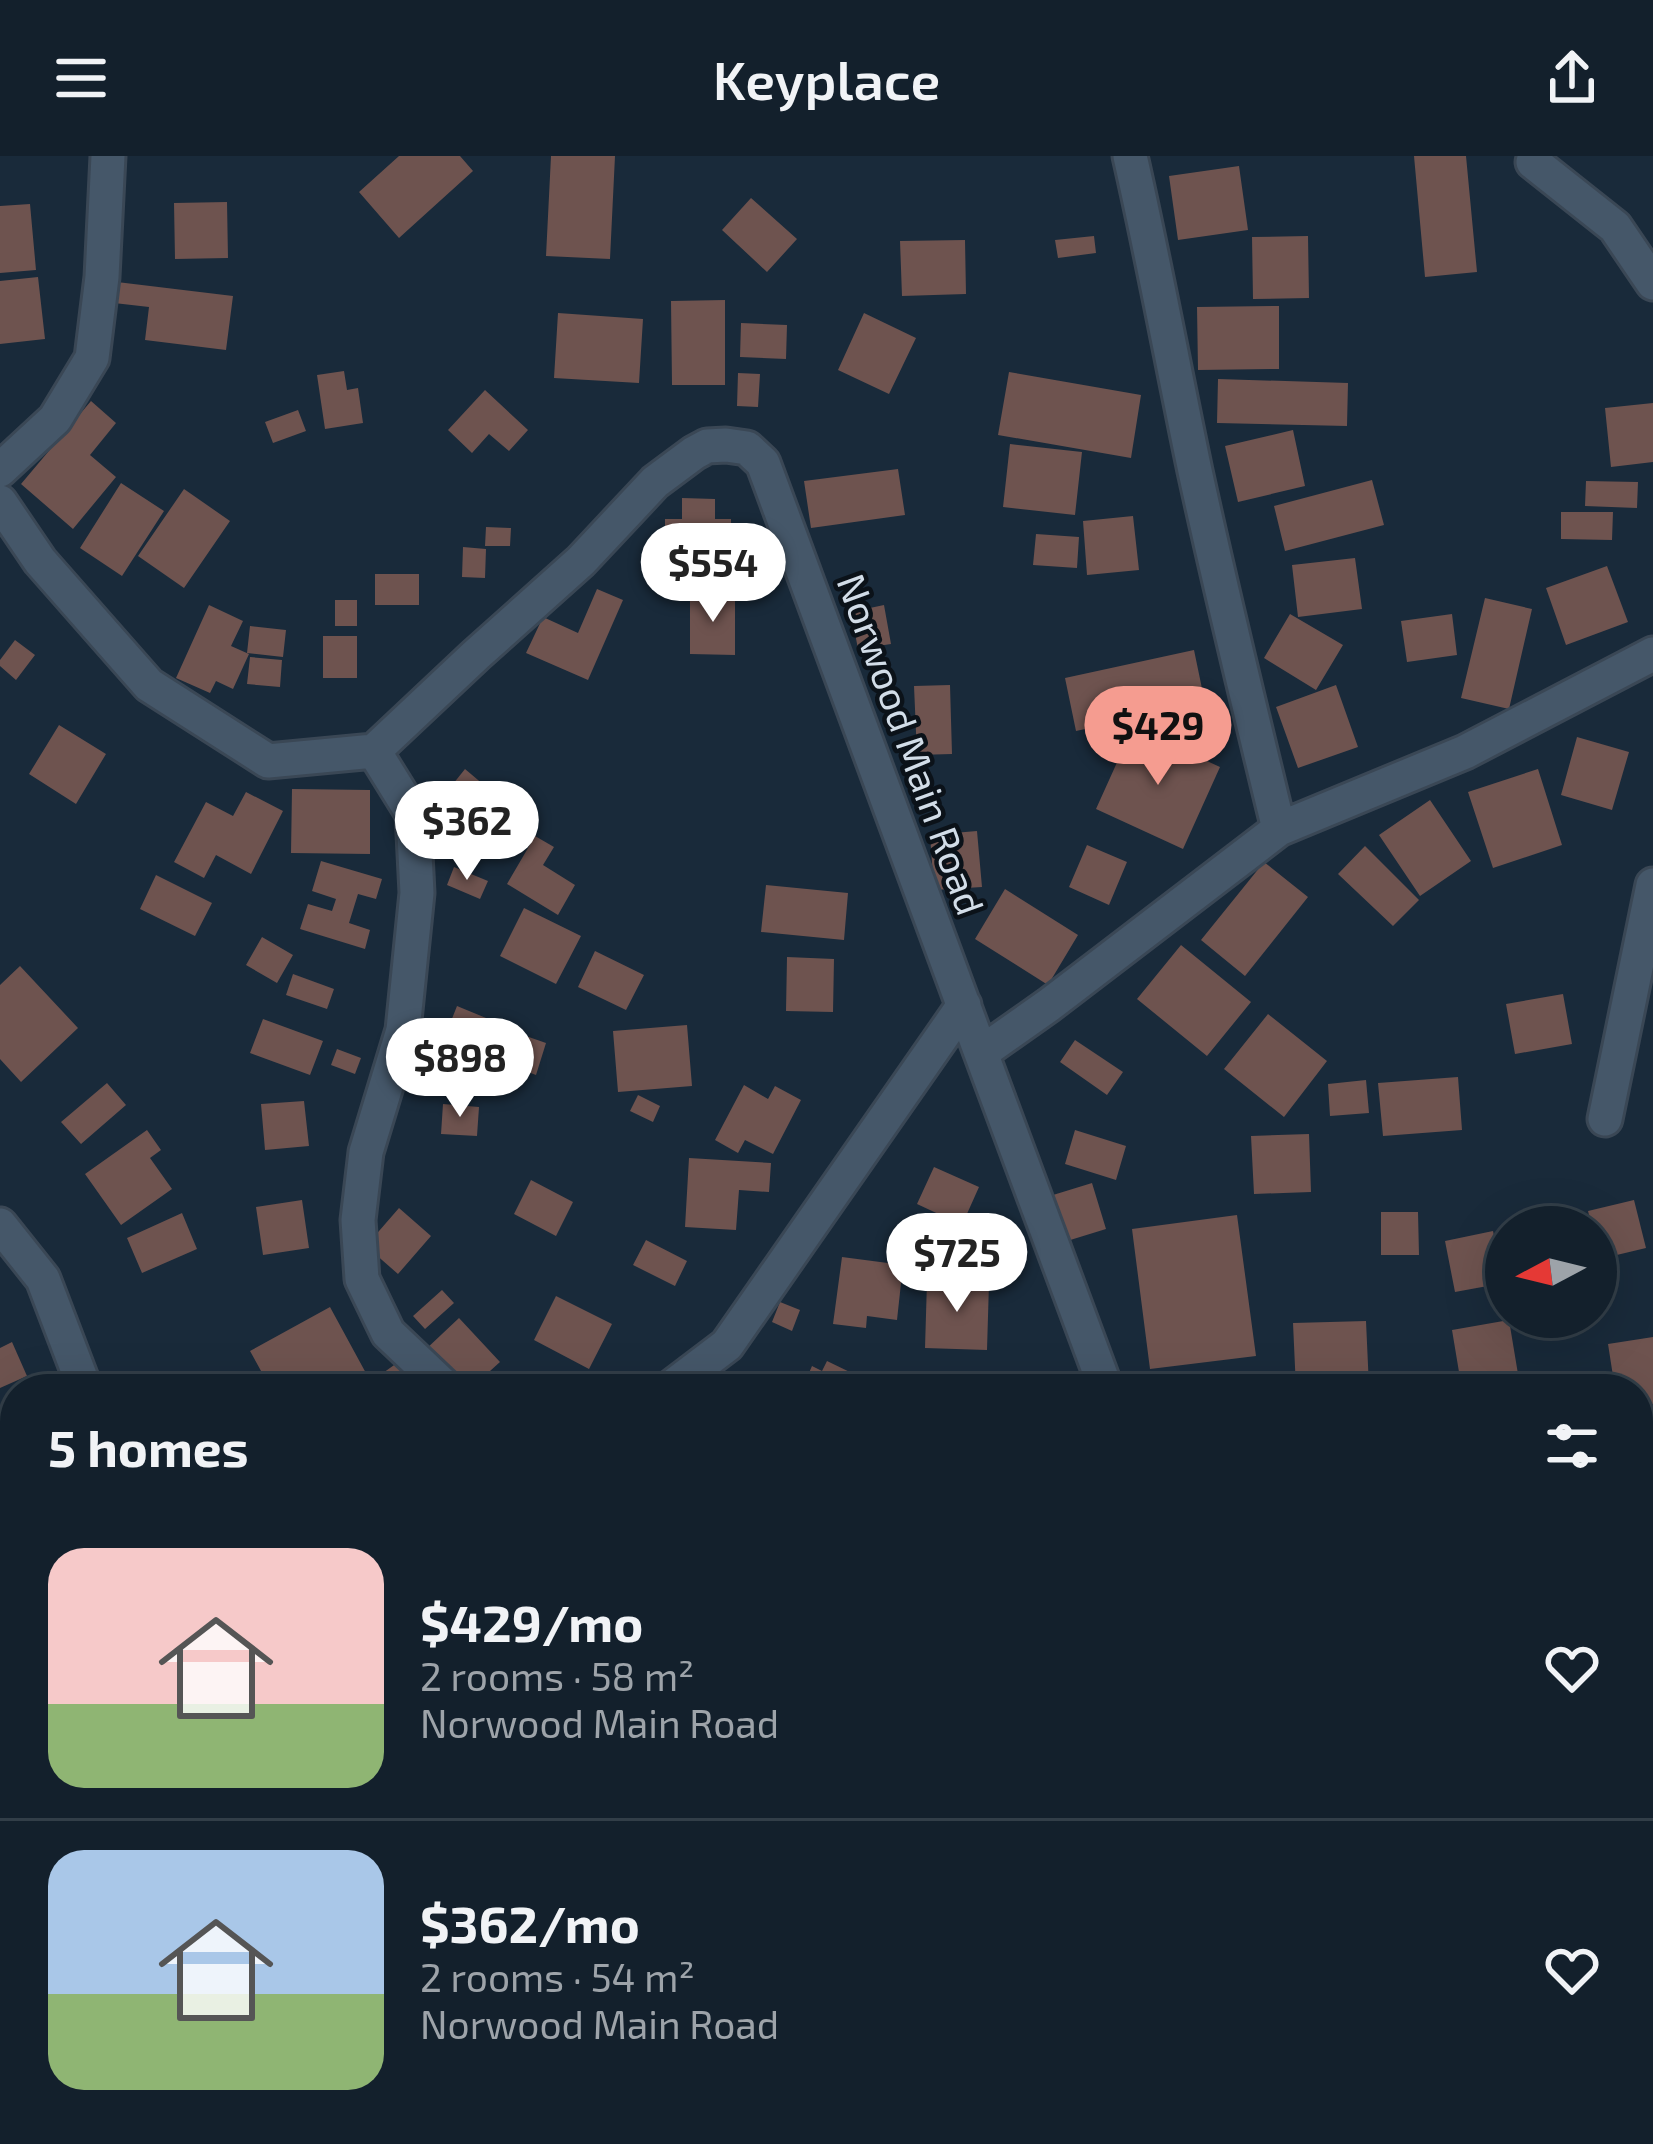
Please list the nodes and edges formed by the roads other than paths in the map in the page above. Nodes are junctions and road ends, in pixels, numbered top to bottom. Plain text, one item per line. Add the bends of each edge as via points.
1 (108, 156) edge
2 (1130, 156) edge
3 (1533, 162) dead end
4 (1653, 284) edge
5 (0, 470) edge
6 (0, 502) edge
7 (1653, 654) edge
8 (374, 752) junction
9 (1279, 830) junction
10 (1653, 885) edge
11 (964, 1005) junction
12 (981, 1052) junction
13 (1605, 1119) dead end
14 (0, 1225) edge
15 (80, 1374) edge
16 (431, 1374) edge
17 (689, 1374) edge
18 (1100, 1374) edge

1 - 5 street via 92,358 55,419
2 - 9 street
3 - 4 street via 1615,227
6 - 8 street via 40,561 149,685 268,761
7 - 9 street via 1465,752
8 - 11 street, Norwood Main Road via 655,482 707,446 747,448 763,463
8 - 16 street via 413,814 417,893 403,1030 366,1152 362,1279 388,1333
9 - 12 street
10 - 13 street
11 - 12 street, Norwood Main Road
11 - 17 street via 727,1345
12 - 18 street, Norwood Main Road
14 - 15 street via 43,1279

